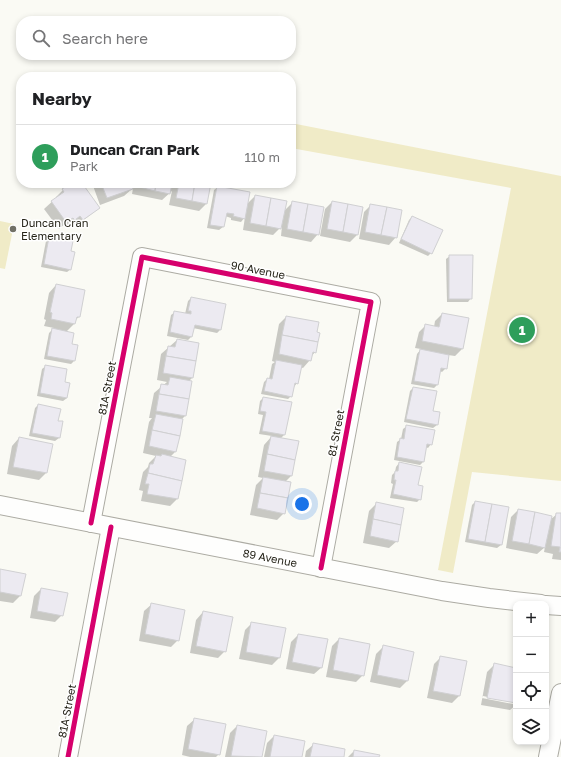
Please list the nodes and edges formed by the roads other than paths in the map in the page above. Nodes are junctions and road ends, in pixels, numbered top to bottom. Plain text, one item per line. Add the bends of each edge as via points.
1 (142, 257) joint
2 (371, 302) joint
3 (0, 505) edge
4 (91, 523) junction
5 (111, 527) junction
6 (321, 568) junction
7 (515, 601) edge
8 (549, 604) edge
9 (561, 606) edge
10 (561, 693) edge
11 (68, 757) edge
12 (548, 757) edge

1 - 2 street, 90 Avenue
1 - 4 street, 81A Street
2 - 6 street, 81 Street
3 - 4 street, 89 Avenue
4 - 5 street, 89 Avenue
5 - 6 street, 89 Avenue
5 - 11 street, 81A Street
6 - 7 street, 89 Avenue via 442,591
8 - 9 street
10 - 12 street

